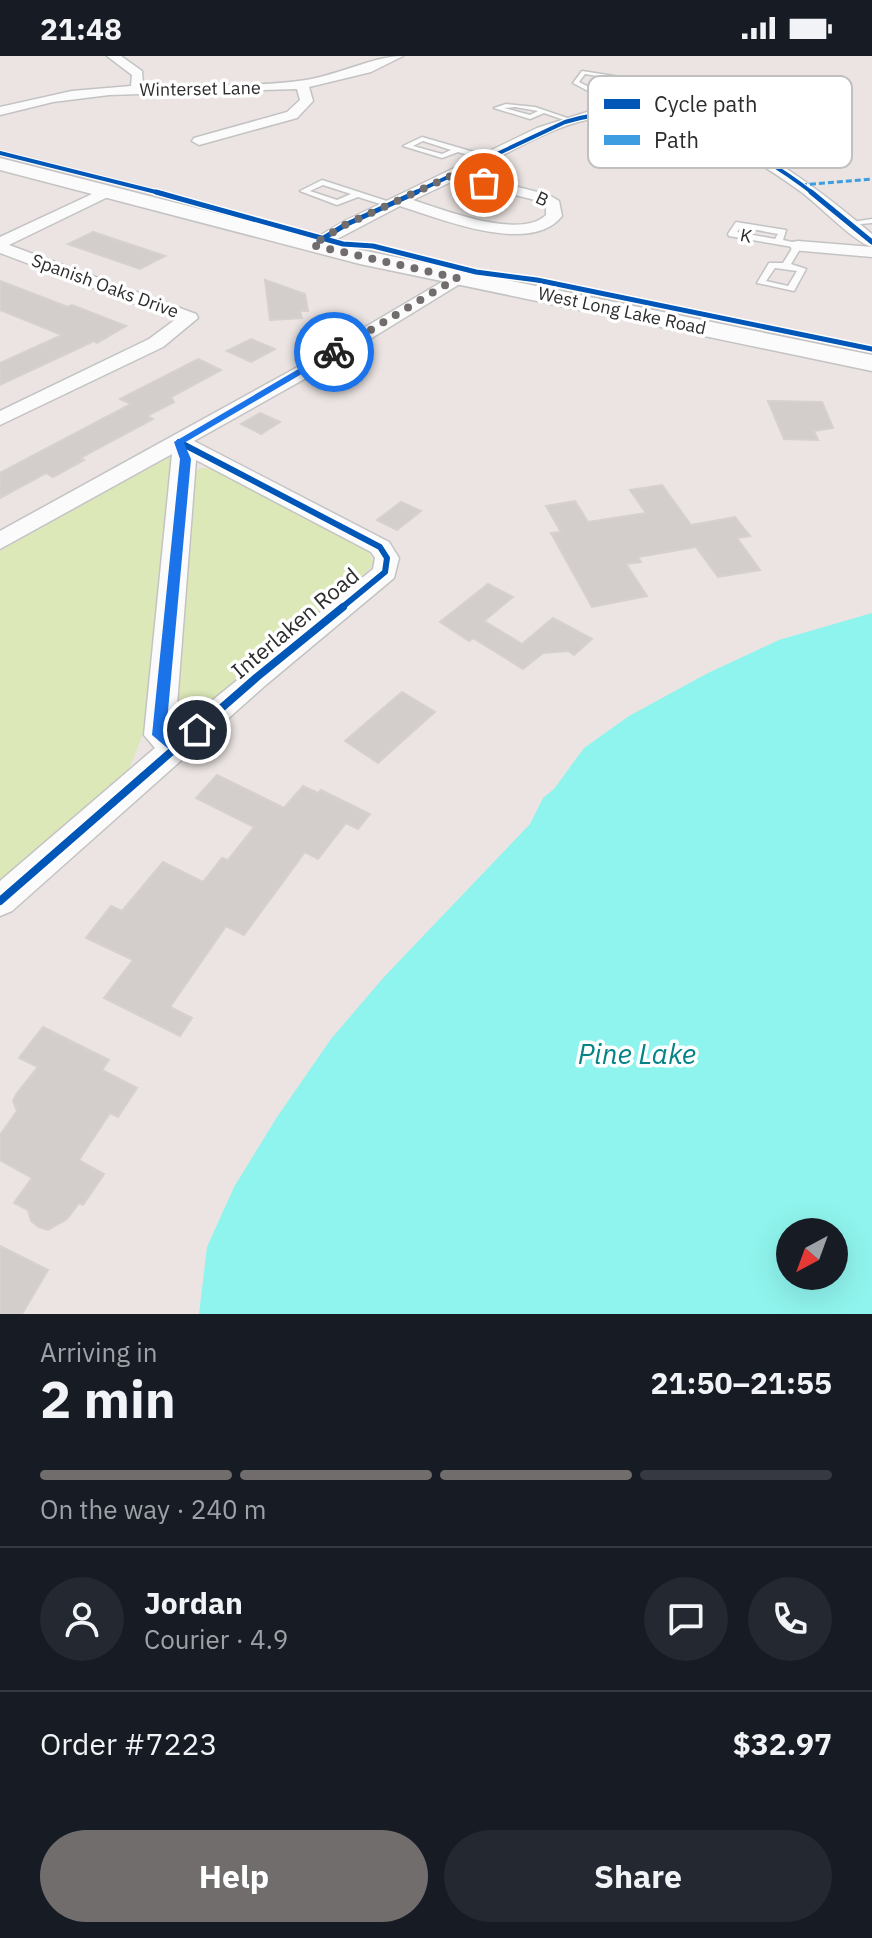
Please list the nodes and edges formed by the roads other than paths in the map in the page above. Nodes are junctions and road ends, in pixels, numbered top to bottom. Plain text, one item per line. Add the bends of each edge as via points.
1 (113, 56) edge
2 (395, 56) edge
3 (608, 76) edge
4 (302, 85) junction
5 (137, 89) junction
6 (588, 89) edge
7 (0, 111) edge
8 (542, 112) junction
9 (588, 116) edge
10 (573, 121) junction
11 (199, 141) dead end
12 (457, 150) junction
13 (488, 159) junction
14 (0, 164) edge
15 (775, 168) edge
16 (453, 175) junction
17 (107, 192) junction
18 (358, 194) junction
19 (395, 203) junction
20 (367, 216) junction
21 (872, 221) edge
22 (850, 223) junction
23 (778, 242) junction
24 (872, 242) edge
25 (0, 245) edge
26 (312, 245) junction
27 (798, 246) junction
28 (342, 252) junction
29 (872, 252) edge
30 (786, 266) dead end
31 (457, 278) junction
32 (872, 363) edge
33 (0, 419) edge
34 (179, 442) junction
35 (0, 541) edge
36 (176, 748) junction
37 (0, 901) edge

1 - 5 street via 138,74
2 - 4 street, Winterset Lane via 348,76
3 - 6 lane via 584,72 575,82
4 - 5 street, Winterset Lane
4 - 11 street via 307,101 292,115
5 - 7 street, Winterset Lane via 61,97
8 - 8 lane via 510,103 497,108 530,117
8 - 10 lane
9 - 10 street
10 - 13 street
12 - 12 lane via 422,139 407,146 442,156
12 - 13 lane
13 - 16 street
14 - 17 main road, West Long Lake Road
15 - 22 street
16 - 19 street
16 - 19 street, B via 544,198 554,204 554,216 539,228 522,230
17 - 25 street, Spanish Oaks Drive
17 - 26 main road, West Long Lake Road
18 - 18 lane via 322,182 304,191 337,203
18 - 19 lane
19 - 20 street
20 - 26 street
20 - 28 street via 362,235
21 - 22 lane
22 - 24 street
23 - 23 lane, K via 783,232 739,224 732,234
23 - 27 lane, K
25 - 33 street, Spanish Oaks Drive via 189,318 156,343
26 - 28 main road, West Long Lake Road
27 - 29 street, K
27 - 30 lane
28 - 31 main road, West Long Lake Road
31 - 32 main road, West Long Lake Road
31 - 34 street
34 - 35 street
34 - 36 street via 185,459 159,735
34 - 36 street, Interlaken Road via 360,535 387,558 385,572
36 - 37 street, Interlaken Road

